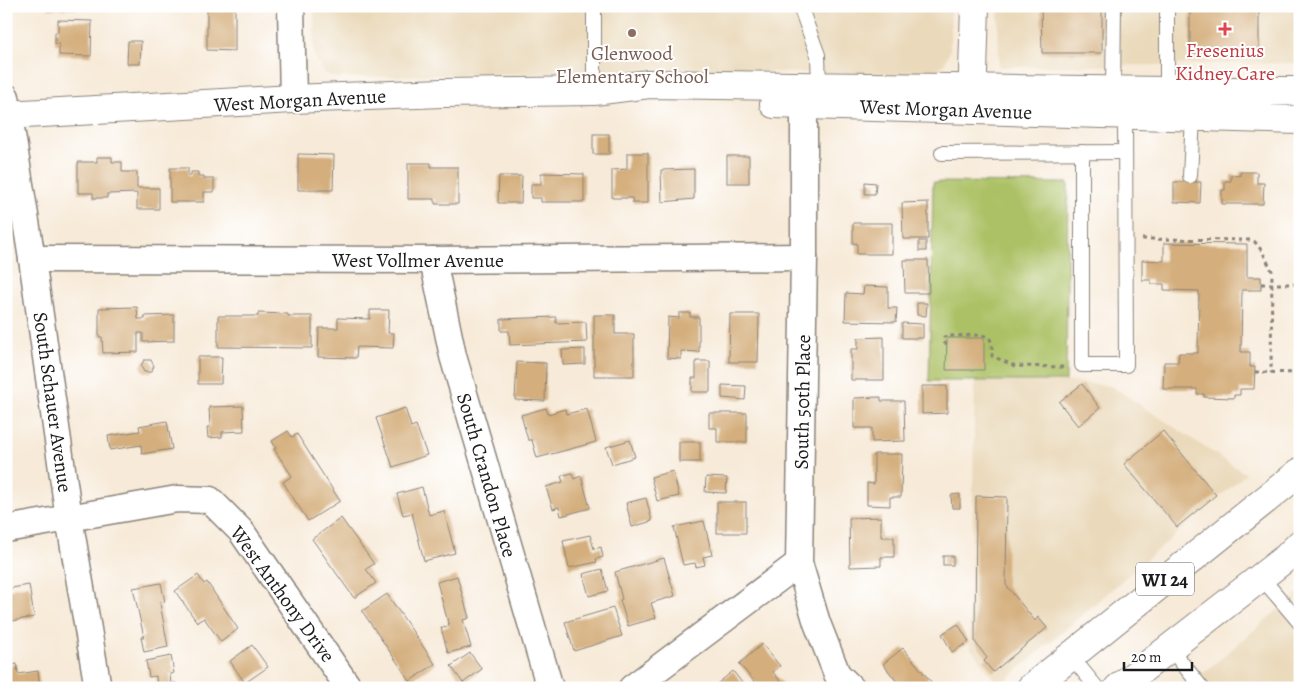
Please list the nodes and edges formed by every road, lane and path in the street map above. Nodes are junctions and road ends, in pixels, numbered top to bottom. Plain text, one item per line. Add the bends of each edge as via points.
1 (291, 6) edge
2 (594, 6) edge
3 (800, 6) edge
4 (975, 6) edge
5 (1114, 6) edge
6 (1167, 6) edge
7 (1113, 90) junction
8 (594, 91) junction
9 (1167, 91) junction
10 (1300, 91) edge
11 (811, 96) junction
12 (293, 99) junction
13 (972, 100) junction
14 (7, 109) edge
15 (1125, 115) junction
16 (1193, 117) junction
17 (1300, 120) edge
18 (942, 152) dead end
19 (1082, 152) junction
20 (1125, 152) junction
21 (1190, 176) dead end
22 (1126, 239) junction
23 (804, 257) junction
24 (32, 259) junction
25 (433, 260) junction
26 (1261, 284) dead end
27 (1272, 284) junction
28 (1300, 284) edge
29 (947, 344) dead end
30 (1082, 365) junction
31 (1255, 372) dead end
32 (1271, 373) junction
33 (1300, 373) edge
34 (1300, 472) edge
35 (69, 518) junction
36 (6, 529) edge
37 (1300, 544) edge
38 (799, 563) junction
39 (1261, 577) junction
40 (1300, 623) edge
41 (1170, 648) junction
42 (1070, 655) junction
43 (98, 688) edge
44 (349, 688) edge
45 (550, 688) edge
46 (632, 688) edge
47 (851, 688) edge
48 (1031, 688) edge
49 (1097, 688) edge
50 (1118, 688) edge
51 (1202, 688) edge

1 - 12 street
2 - 8 lane
3 - 11 lane via 818,55
4 - 13 street
5 - 7 lane
6 - 9 lane
7 - 9 street, West Morgan Avenue
7 - 13 street, West Morgan Avenue
8 - 11 street, West Morgan Avenue via 649,84
8 - 12 street, West Morgan Avenue
9 - 10 street, West Morgan Avenue
11 - 13 street, West Morgan Avenue
11 - 23 street, South 50th Place
12 - 14 street, West Morgan Avenue
13 - 15 street, West Morgan Avenue
14 - 24 street, South Schauer Avenue
15 - 16 street, West Morgan Avenue
15 - 20 lane
16 - 17 street, West Morgan Avenue
16 - 21 lane
18 - 19 lane
19 - 20 lane
19 - 30 lane
20 - 22 lane
22 - 27 path via 1250,240 1255,242 1270,265
22 - 30 lane via 1126,365
23 - 25 street, West Vollmer Avenue
23 - 38 street, South 50th Place
24 - 25 street, West Vollmer Avenue
24 - 35 street, South Schauer Avenue
25 - 45 street, South Crandon Place via 453,356
26 - 27 path
27 - 28 path
27 - 32 path
29 - 30 path via 943,342 944,337 982,335 989,337 992,343 992,356 1015,366
31 - 32 path
32 - 33 path
34 - 42 street, WI 24
35 - 36 street, West Anthony Drive
35 - 43 street, South Schauer Avenue
35 - 44 street, West Anthony Drive via 177,500 210,500 241,531
37 - 39 street, WI 24
38 - 46 street
38 - 47 street, South 50th Place via 837,674
39 - 40 lane
39 - 41 street, WI 24
41 - 50 street, WI 24
41 - 51 lane
42 - 48 street, WI 24
42 - 49 lane

